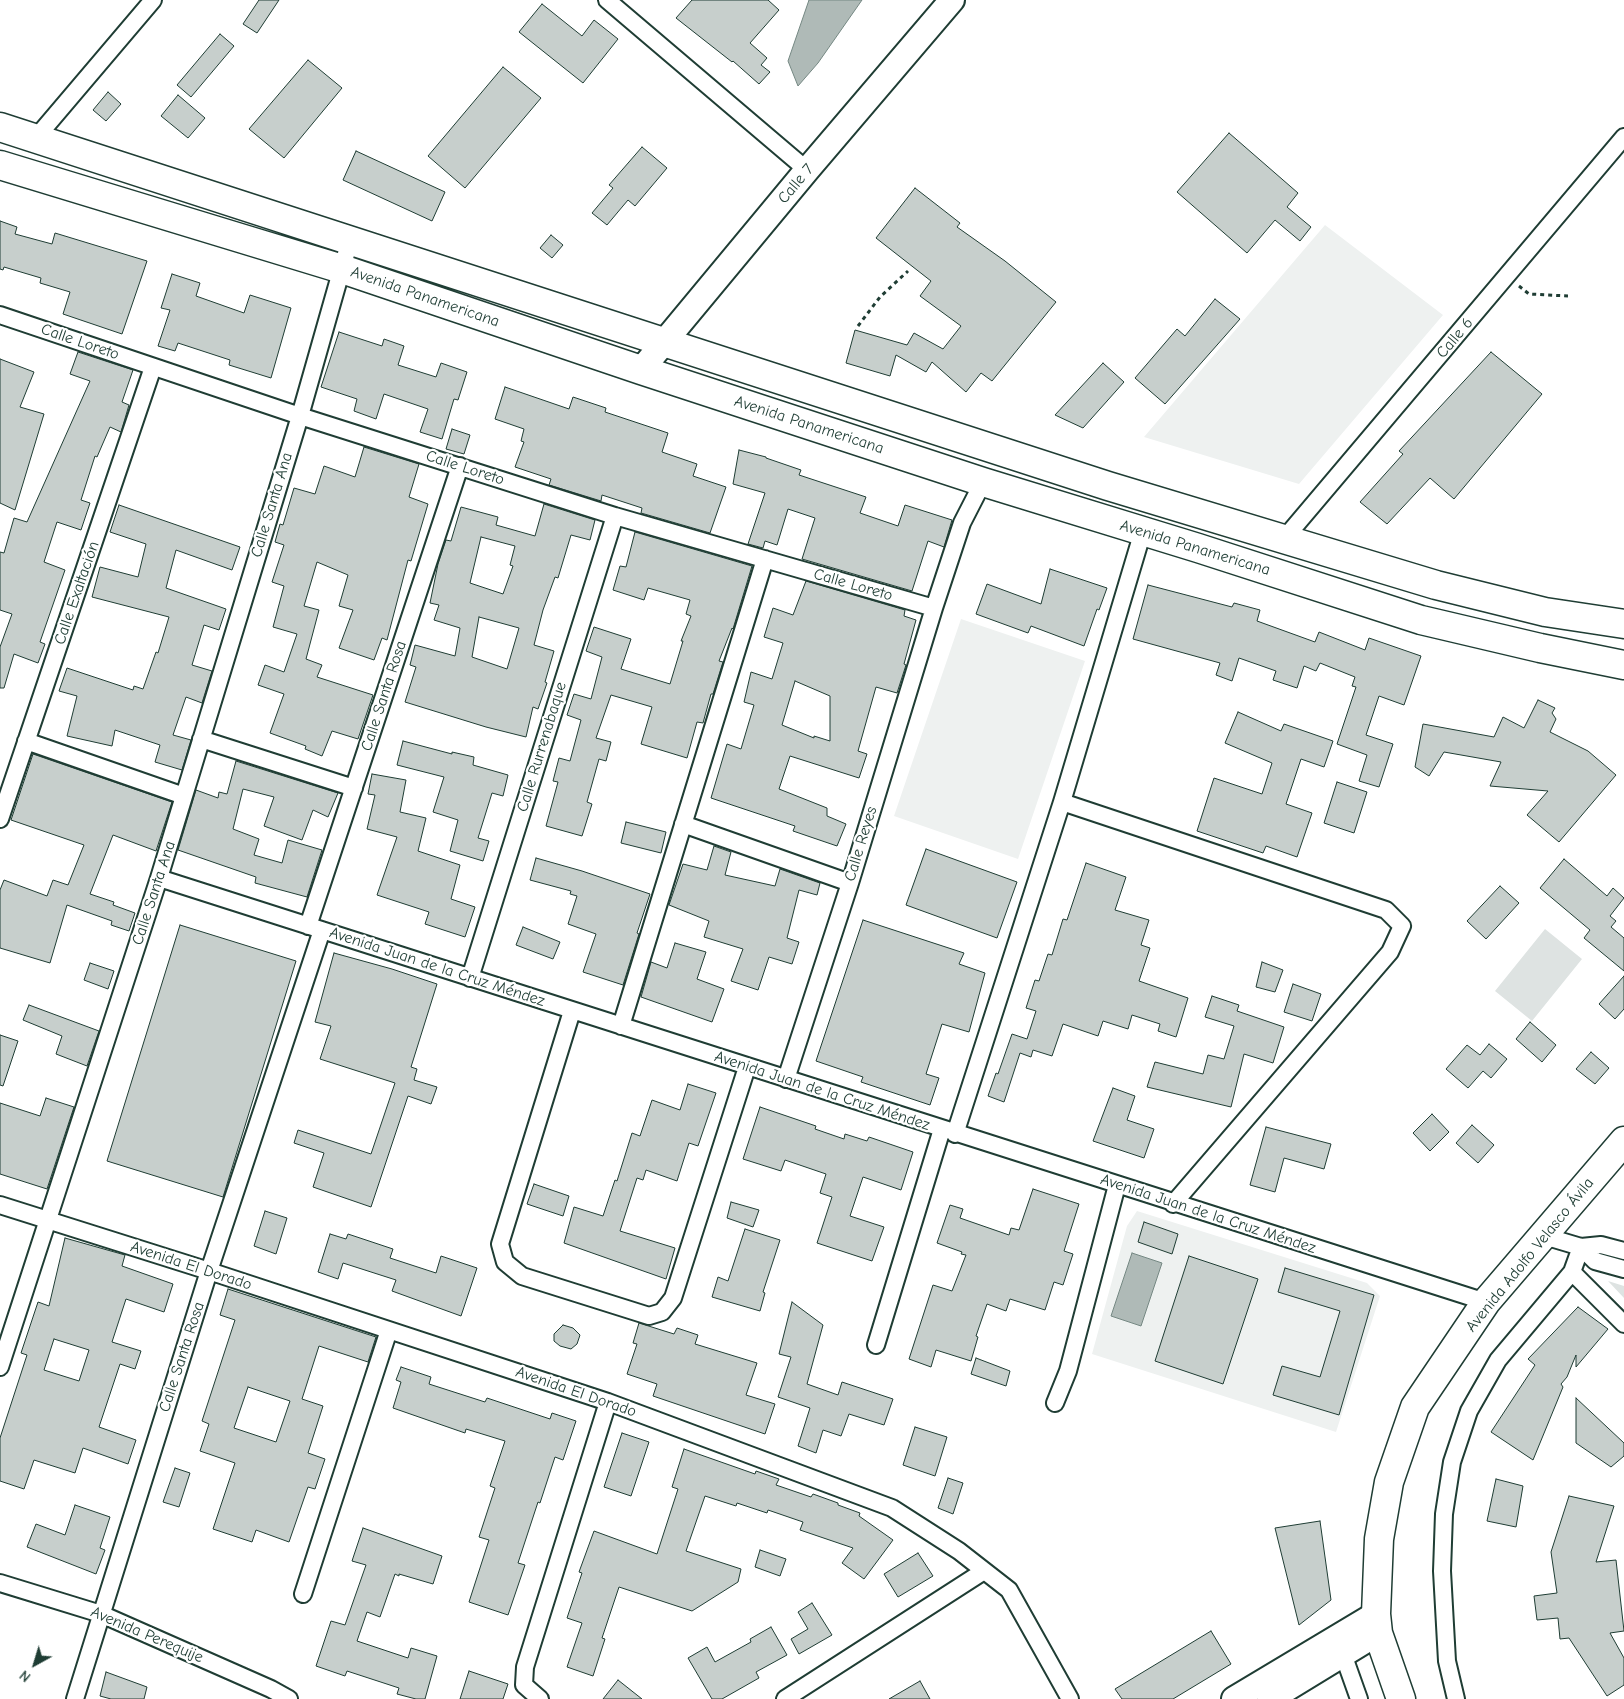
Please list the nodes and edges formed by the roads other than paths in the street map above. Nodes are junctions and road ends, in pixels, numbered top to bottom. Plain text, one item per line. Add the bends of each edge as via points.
1 (153, 0) edge
2 (608, 0) edge
3 (952, 0) edge
4 (0, 127) edge
5 (1624, 137) edge
6 (35, 139) junction
7 (0, 165) edge
8 (807, 170) junction
9 (350, 240) junction
10 (342, 269) junction
11 (0, 315) edge
12 (664, 342) junction
13 (153, 367) junction
14 (641, 370) junction
15 (300, 416) junction
16 (460, 466) junction
17 (982, 482) junction
18 (615, 516) junction
19 (1143, 531) junction
20 (1284, 539) junction
21 (765, 559) junction
22 (934, 608) junction
23 (1624, 624) edge
24 (1624, 665) edge
25 (202, 739) junction
26 (26, 742) junction
27 (354, 788) junction
28 (184, 796) junction
29 (1062, 802) junction
30 (0, 819) edge
31 (683, 824) junction
32 (159, 878) junction
33 (850, 883) junction
34 (315, 928) junction
35 (470, 978) junction
36 (572, 1011) junction
37 (621, 1026) junction
38 (747, 1067) junction
39 (786, 1080) junction
40 (949, 1132) junction
41 (1624, 1141) edge
42 (1117, 1186) junction
43 (1173, 1204) junction
44 (0, 1205) edge
45 (48, 1220) junction
46 (1544, 1236) junction
47 (1581, 1248) junction
48 (1624, 1251) edge
49 (1624, 1269) edge
50 (209, 1271) junction
51 (1572, 1272) junction
52 (1486, 1302) junction
53 (1624, 1324) edge
54 (389, 1330) junction
55 (876, 1345) dead end
56 (0, 1367) edge
57 (608, 1402) junction
58 (1055, 1403) dead end
59 (984, 1571) junction
60 (0, 1582) edge
61 (303, 1594) dead end
62 (101, 1614) junction
63 (1377, 1623) junction
64 (1343, 1654) junction
65 (75, 1699) edge
66 (289, 1699) edge
67 (540, 1699) edge
68 (785, 1699) edge
69 (1070, 1699) edge
70 (1234, 1699) edge
71 (1270, 1699) edge
72 (1359, 1699) edge
73 (1401, 1699) edge
74 (1456, 1699) edge

1 - 6 street
2 - 8 street
3 - 8 street, Calle 7
4 - 6 highway, Avenida Panamericana
5 - 20 street, Calle 6
6 - 9 highway, Avenida Panamericana
7 - 10 highway, Avenida Panamericana
8 - 12 street, Calle 7
9 - 10 street, Calle Santa Ana
9 - 12 highway, Avenida Panamericana
10 - 14 highway, Avenida Panamericana
10 - 15 street, Calle Santa Ana
11 - 13 street, Calle Loreto
12 - 14 street, Calle 7
12 - 20 highway, Avenida Panamericana via 1108,486
13 - 15 street, Calle Loreto
13 - 26 street, Calle Exaltación
14 - 17 highway, Avenida Panamericana
15 - 16 street, Calle Loreto
15 - 25 street, Calle Santa Ana
16 - 18 street, Calle Loreto
16 - 27 street, Calle Santa Rosa
17 - 19 highway, Avenida Panamericana
17 - 22 street, Calle Reyes via 962,523
18 - 21 street, Calle Loreto
18 - 35 street, Calle Rurrenabaque
19 - 24 highway, Avenida Panamericana via 1422,620
19 - 29 street
20 - 23 highway, Avenida Panamericana via 1436,585 1527,608
21 - 22 street, Calle Loreto
21 - 31 street
22 - 33 street, Calle Reyes
25 - 27 street
25 - 28 street, Calle Santa Ana
26 - 28 street
26 - 30 street, Calle Exaltación
27 - 34 street, Calle Santa Rosa
28 - 32 street, Calle Santa Ana
29 - 40 street
29 - 43 street via 1386,910 1402,926 1390,952
31 - 33 street
31 - 37 street
32 - 34 street, Avenida Juan de la Cruz Méndez
32 - 45 street, Calle Santa Ana
33 - 39 street, Calle Reyes
34 - 35 street, Avenida Juan de la Cruz Méndez
34 - 50 street, Calle Santa Rosa
35 - 36 street, Avenida Juan de la Cruz Méndez
36 - 37 street, Avenida Juan de la Cruz Méndez
36 - 38 street via 500,1244 505,1262 522,1276 649,1316 662,1312 674,1298
37 - 38 street, Avenida Juan de la Cruz Méndez
38 - 39 street, Avenida Juan de la Cruz Méndez
39 - 40 street, Avenida Juan de la Cruz Méndez
40 - 42 street, Avenida Juan de la Cruz Méndez
40 - 55 street
41 - 46 highway, Avenida Adolfo Velasco Ávila
42 - 43 street, Avenida Juan de la Cruz Méndez
42 - 58 street via 1068,1371
43 - 52 street, Avenida Juan de la Cruz Méndez
44 - 45 street, Avenida El Dorado
45 - 50 street, Avenida El Dorado
45 - 56 street, Calle Santa Ana
46 - 47 street
46 - 52 highway, Avenida Adolfo Velasco Ávila
47 - 48 street via 1601,1245
47 - 49 street via 1595,1261
47 - 51 street
50 - 54 street, Avenida El Dorado
50 - 62 street, Calle Santa Rosa
51 - 53 street
51 - 74 street via 1498,1360 1468,1410 1452,1462 1444,1514 1442,1571 1447,1661
52 - 63 highway, Avenida Adolfo Velasco Ávila via 1415,1406 1389,1482 1379,1539
54 - 57 street, Avenida El Dorado
54 - 61 street
57 - 59 street, Avenida El Dorado via 892,1508
57 - 67 street via 525,1667 524,1685
59 - 68 street
59 - 69 street, Avenida El Dorado via 1009,1590
60 - 62 street, Avenida Perequije
62 - 65 street, Calle Santa Rosa
62 - 66 street, Avenida Perequije via 271,1688
63 - 64 street
63 - 70 street
63 - 73 highway
64 - 71 street
64 - 72 street

